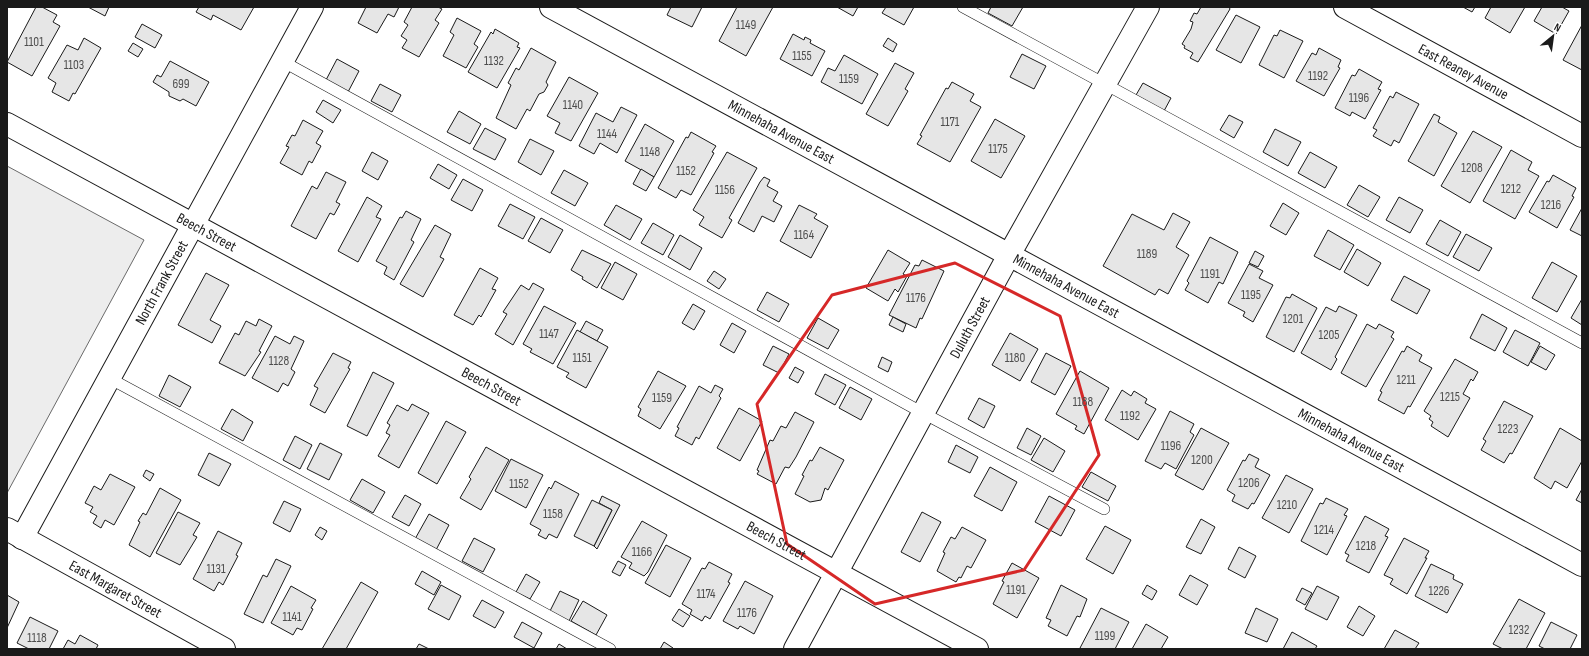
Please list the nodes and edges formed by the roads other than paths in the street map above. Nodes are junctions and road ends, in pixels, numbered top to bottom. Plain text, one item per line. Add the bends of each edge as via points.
1 (312, 7) edge
2 (551, 7) edge
3 (963, 7) edge
4 (1148, 7) edge
5 (1345, 7) edge
6 (282, 61) junction
7 (1104, 84) junction
8 (7, 124) edge
9 (1582, 136) edge
10 (192, 224) junction
11 (1009, 255) junction
12 (1582, 343) edge
13 (110, 378) junction
14 (923, 413) junction
15 (1104, 509) dead end
16 (15, 534) edge
17 (1582, 565) edge
18 (836, 573) junction
19 (224, 649) edge
20 (610, 649) edge
21 (795, 649) edge
22 (977, 649) edge

1 - 6 street, North Frank Street
2 - 11 street, Minnehaha Avenue East
3 - 7 lane
4 - 7 street, Duluth Street
5 - 9 street, East Reaney Avenue
6 - 10 street, North Frank Street
6 - 14 lane
7 - 11 street, Duluth Street
7 - 12 lane
8 - 10 street, Beech Street
10 - 13 street, North Frank Street
10 - 18 street, Beech Street
11 - 14 street, Duluth Street
11 - 17 street, Minnehaha Avenue East
13 - 16 street, North Frank Street
13 - 20 lane
14 - 15 lane
14 - 18 street, Duluth Street
16 - 19 street, East Margaret Street
18 - 21 street, Duluth Street
18 - 22 street, Beech Street

